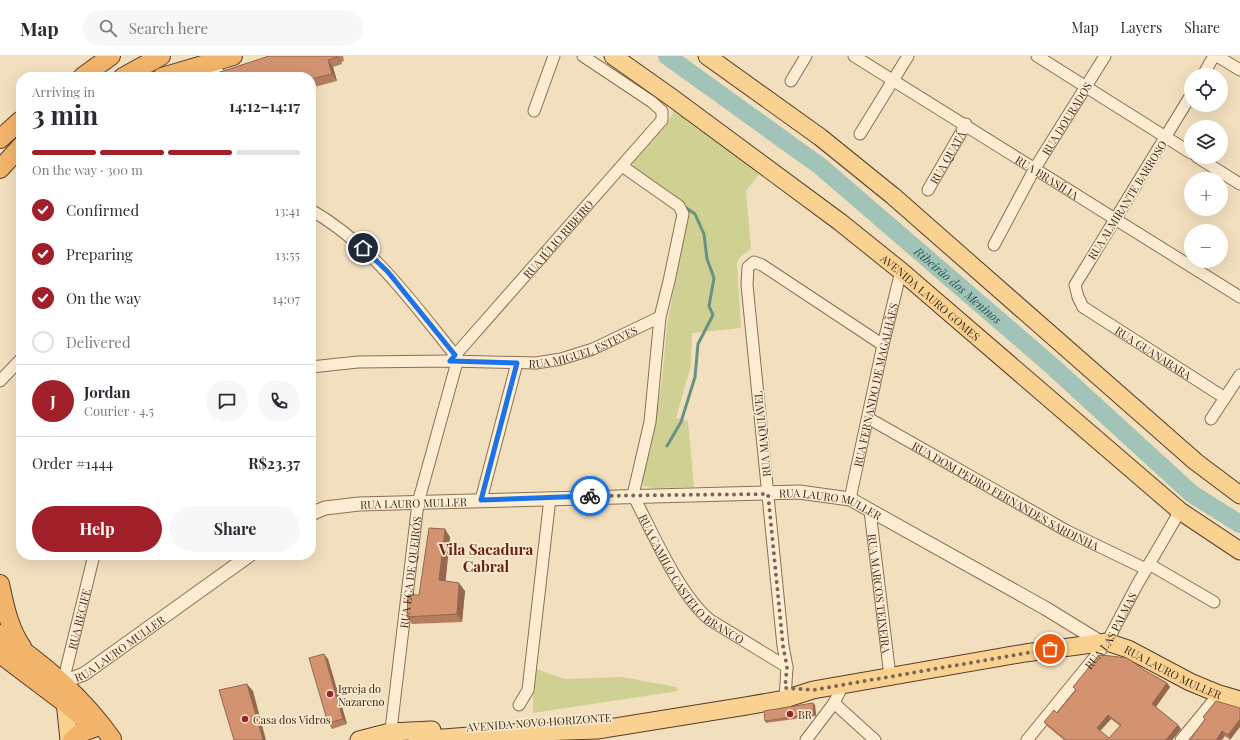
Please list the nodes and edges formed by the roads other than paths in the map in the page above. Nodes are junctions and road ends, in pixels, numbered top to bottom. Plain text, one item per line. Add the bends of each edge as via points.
1 (554, 56) edge
2 (583, 56) edge
3 (612, 56) edge
4 (707, 56) edge
5 (726, 56) edge
6 (806, 56) edge
7 (854, 56) edge
8 (908, 56) edge
9 (1037, 56) edge
10 (1105, 56) edge
11 (1214, 56) edge
12 (1217, 56) edge
13 (109, 58) edge
14 (156, 59) edge
15 (233, 63) edge
16 (1207, 68) edge
17 (1240, 70) edge
18 (89, 72) edge
19 (133, 72) edge
20 (187, 72) edge
21 (214, 72) edge
22 (894, 80) junction
23 (791, 81) dead end
24 (1086, 88) junction
25 (1184, 107) edge
26 (534, 111) dead end
27 (966, 124) junction
28 (16, 125) edge
29 (860, 134) dead end
30 (1166, 137) junction
31 (0, 139) edge
32 (1184, 149) edge
33 (16, 151) edge
34 (1208, 164) edge
35 (622, 166) junction
36 (1035, 168) junction
37 (0, 169) edge
38 (1240, 184) edge
39 (928, 190) dead end
40 (316, 213) edge
41 (1115, 218) junction
42 (994, 246) dead end
43 (901, 271) junction
44 (1240, 297) edge
45 (1083, 307) joint
46 (660, 317) junction
47 (883, 345) junction
48 (454, 359) junction
49 (517, 363) junction
50 (16, 364) edge
51 (316, 366) edge
52 (1240, 375) edge
53 (0, 381) edge
54 (1225, 398) junction
55 (868, 418) junction
56 (1211, 419) dead end
57 (1240, 482) edge
58 (768, 494) junction
59 (633, 495) junction
60 (1240, 495) edge
61 (550, 498) junction
62 (850, 499) junction
63 (481, 500) junction
64 (418, 503) junction
65 (870, 511) junction
66 (1180, 511) junction
67 (316, 512) edge
68 (1240, 550) edge
69 (93, 560) edge
70 (243, 560) edge
71 (1148, 566) junction
72 (0, 584) edge
73 (1214, 602) dead end
74 (0, 634) edge
75 (1104, 643) junction
76 (25, 651) junction
77 (1, 655) edge
78 (787, 667) junction
79 (890, 676) junction
80 (63, 682) junction
81 (843, 685) junction
82 (785, 693) junction
83 (1219, 694) junction
84 (1240, 700) edge
85 (65, 703) junction
86 (834, 703) junction
87 (519, 705) dead end
88 (94, 728) junction
89 (580, 735) edge
90 (390, 736) edge
91 (69, 740) edge
92 (72, 740) edge
93 (112, 740) edge
94 (359, 740) edge
95 (417, 740) edge
96 (806, 740) edge
97 (875, 740) edge
98 (1027, 740) edge
99 (1181, 740) edge

1 - 26 street
2 - 35 street, RUA JÚLIO RIBEIRO via 659,107 663,114 657,127
3 - 43 main road, AVENIDA LAURO GOMES via 672,97 834,217
4 - 60 main road via 853,163 1190,457
5 - 57 main road via 859,154 1202,453
6 - 23 street
7 - 22 street, RUA BRASÍLIA
8 - 22 street
9 - 24 street
10 - 24 street, RUA DOURADOS
11 - 16 street
12 - 17 street
13 - 18 highway
14 - 19 highway
15 - 20 highway
15 - 21 street
22 - 27 street, RUA BRASÍLIA
22 - 29 street
24 - 30 street
24 - 36 street, RUA DOURADOS
25 - 30 street, RUA ALMIRANTE BARROSO
27 - 36 street, RUA BRASÍLIA
27 - 39 street, RUA QUATÁ
28 - 31 highway
30 - 32 street
30 - 41 street, RUA ALMIRANTE BARROSO
33 - 37 highway
34 - 38 street
35 - 46 street via 681,208 683,214
35 - 48 street, RUA JÚLIO RIBEIRO
36 - 41 street, RUA BRASÍLIA
36 - 42 street, RUA DOURADOS
40 - 48 street via 372,256 388,272
41 - 44 street, RUA BRASÍLIA
41 - 45 street, RUA ALMIRANTE BARROSO via 1075,285
43 - 47 street, RUA FERNANDO DE MAGALHÃES
43 - 66 main road, AVENIDA LAURO GOMES
45 - 54 street, RUA GUANABARA
46 - 49 street, RUA MIGUEL ESTEVES via 594,349 561,359
46 - 59 street via 650,422
47 - 55 street, RUA FERNANDO DE MAGALHÃES
47 - 58 street, RUA MAQUIÁVEL via 772,271 757,263 750,265 746,273
48 - 49 street, RUA MIGUEL ESTEVES
48 - 51 street, RUA MIGUEL ESTEVES via 358,362
48 - 64 street, RUA EÇA DE QUEIRÓS
49 - 63 street
50 - 53 street
52 - 54 street
54 - 56 street
55 - 62 street, RUA FERNANDO DE MAGALHÃES
55 - 71 street, RUA DOM PEDRO FERNANDES SARDINHA via 1068,531
58 - 59 street, RUA LAURO MULLER
58 - 62 street, RUA LAURO MULLER via 799,492
58 - 78 street, RUA MAQUIÁVEL
59 - 61 street, RUA LAURO MULLER
59 - 78 street, RUA CAMILO CASTELO BRANCO via 680,584 700,612
61 - 63 street, RUA LAURO MULLER
61 - 87 street via 528,690
62 - 65 street, RUA LAURO MULLER
63 - 64 street, RUA LAURO MULLER
64 - 67 street, RUA LAURO MULLER via 341,505
64 - 90 street, RUA EÇA DE QUEIRÓS
65 - 75 street, RUA LAURO MULLER
65 - 79 street, RUA MARCOS TEIXEIRA
66 - 68 main road, AVENIDA LAURO GOMES
66 - 71 street, RUA LAS PALMAS
69 - 80 street, RUA RECIFE
70 - 80 street, RUA LAURO MULLER via 84,674
71 - 73 street, RUA DOM PEDRO FERNANDES SARDINHA
71 - 75 street, RUA LAS PALMAS
72 - 76 highway via 8,619
74 - 76 highway
75 - 79 main road, AVENIDA NOVO HORIZONTE via 1025,652
75 - 83 main road, RUA LAURO MULLER via 1128,649 1190,682
75 - 98 street, RUA LAS PALMAS
76 - 80 highway
77 - 85 highway
78 - 82 street, RUA MAQUIÁVEL
79 - 81 main road, AVENIDA NOVO HORIZONTE
80 - 85 main road
80 - 93 highway via 91,712
81 - 82 main road, AVENIDA NOVO HORIZONTE
81 - 86 street
82 - 89 main road, AVENIDA NOVO HORIZONTE
82 - 90 main road, AVENIDA NOVO HORIZONTE via 596,719 518,723
83 - 84 main road, RUA LAURO MULLER
83 - 99 street
85 - 88 highway
85 - 91 main road
86 - 96 street
86 - 97 street
88 - 92 highway via 80,733
88 - 93 highway
89 - 95 main road, AVENIDA NOVO HORIZONTE
90 - 94 main road, AVENIDA NOVO HORIZONTE

